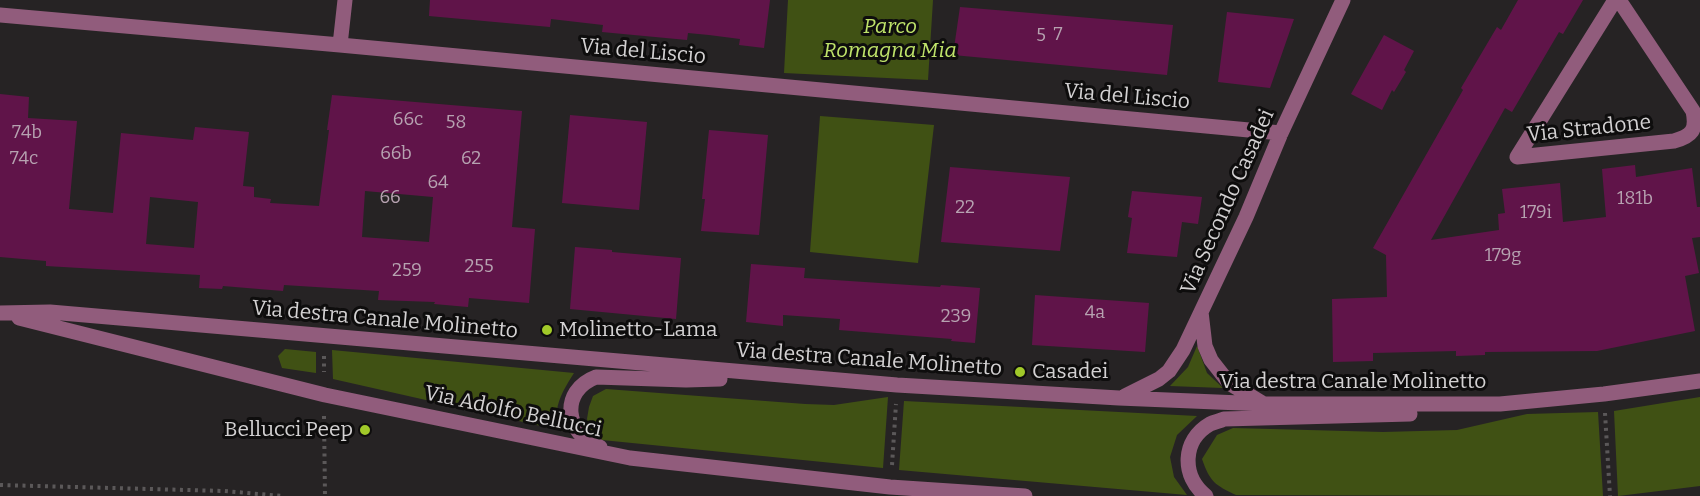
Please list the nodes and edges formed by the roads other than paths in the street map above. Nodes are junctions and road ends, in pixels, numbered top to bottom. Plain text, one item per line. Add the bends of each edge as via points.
1 (345, 0) edge
2 (1343, 0) edge
3 (1617, 0) edge
4 (0, 15) edge
5 (340, 45) junction
6 (1281, 133) junction
7 (1201, 312) junction
8 (1, 313) edge
9 (789, 376) junction
10 (1700, 381) edge
11 (1119, 398) junction
12 (1265, 404) junction
13 (1500, 404) junction
14 (630, 458) junction
15 (1025, 496) edge
16 (1206, 496) edge

1 - 5 street
2 - 6 street, Via Secondo Casadei
3 - 3 street, Via Stradone via 1517,157 1674,141 1686,138 1693,130 1693,111
4 - 5 street, Via del Liscio
5 - 6 street, Via del Liscio
6 - 7 street, Via Secondo Casadei
7 - 11 street via 1169,371
7 - 12 street, Via Secondo Casadei via 1205,346 1211,360 1229,383
8 - 9 street, Via destra Canale Molinetto via 50,312
8 - 14 street, Via Adolfo Bellucci via 325,395
9 - 11 street, Via destra Canale Molinetto
9 - 14 street via 686,380 597,377 588,381 573,397 574,426 594,445
10 - 13 street, Via destra Canale Molinetto
11 - 12 street, Via destra Canale Molinetto
12 - 13 street, Via destra Canale Molinetto
13 - 16 street via 1443,413 1224,419 1199,434 1188,456 1191,479
14 - 15 street, Via Adolfo Bellucci via 890,487

